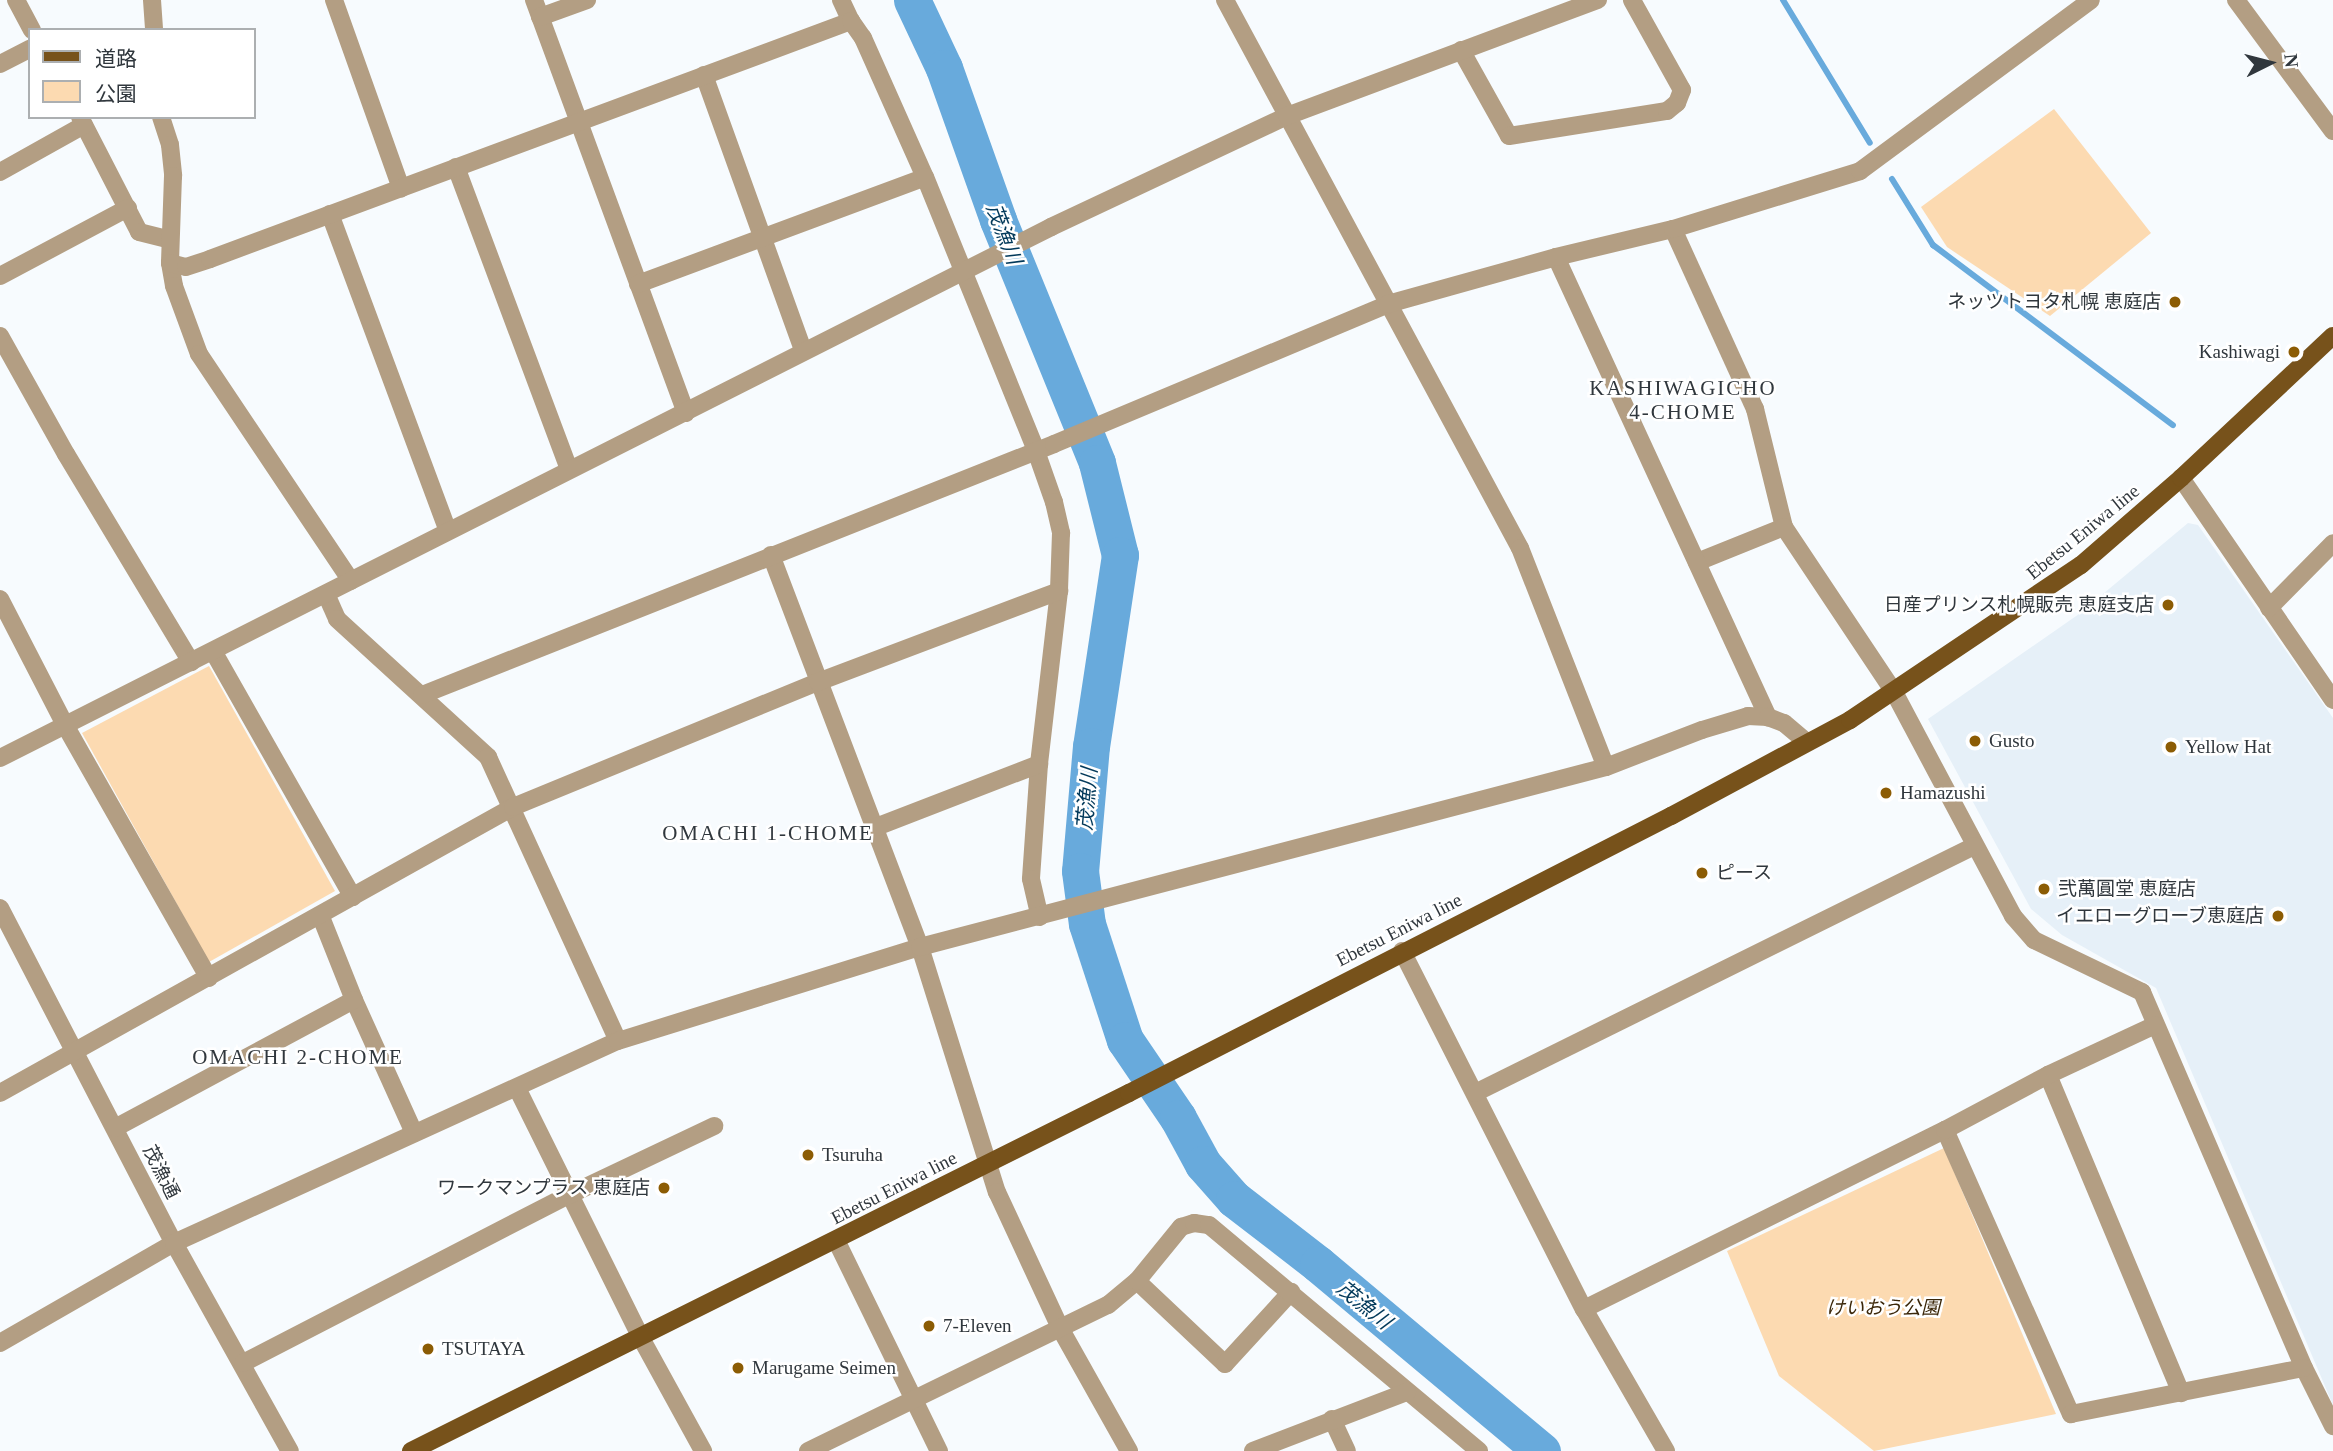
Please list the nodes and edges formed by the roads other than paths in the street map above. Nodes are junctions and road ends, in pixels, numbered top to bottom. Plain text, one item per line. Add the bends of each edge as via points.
1 (16, 0) edge
2 (152, 0) edge
3 (334, 0) edge
4 (534, 0) edge
5 (587, 0) edge
6 (841, 0) edge
7 (1247, 0) edge
8 (1598, 0) edge
9 (1632, 0) edge
10 (2091, 0) edge
11 (2235, 0) edge
12 (1227, 5) edge
13 (540, 17) junction
14 (851, 21) junction
15 (31, 28) edge
16 (154, 28) edge
17 (28, 49) edge
18 (1461, 50) junction
19 (0, 64) edge
20 (704, 75) junction
21 (1287, 116) junction
22 (162, 119) edge
23 (82, 121) edge
24 (579, 122) junction
25 (2333, 131) edge
26 (456, 167) junction
27 (0, 172) edge
28 (925, 177) junction
29 (401, 188) junction
30 (128, 208) junction
31 (331, 214) junction
32 (1673, 229) junction
33 (764, 235) junction
34 (170, 240) junction
35 (1556, 257) junction
36 (170, 263) junction
37 (966, 271) junction
38 (0, 276) edge
39 (638, 284) junction
40 (1388, 304) junction
41 (0, 336) edge
42 (2333, 336) edge
43 (803, 350) junction
44 (686, 413) junction
45 (1036, 451) junction
46 (569, 470) junction
47 (2181, 478) junction
48 (1784, 527) junction
49 (448, 531) junction
50 (2333, 543) edge
51 (771, 555) junction
52 (1698, 562) junction
53 (351, 581) junction
54 (1059, 592) junction
55 (326, 594) junction
56 (0, 598) edge
57 (2269, 608) junction
58 (213, 651) junction
59 (191, 662) junction
60 (818, 682) junction
61 (1894, 692) junction
62 (422, 695) junction
63 (2333, 701) edge
64 (1768, 717) junction
65 (65, 725) junction
66 (1807, 742) junction
67 (0, 758) edge
68 (1039, 764) junction
69 (1606, 767) junction
70 (513, 807) junction
71 (876, 827) junction
72 (1974, 846) junction
73 (353, 897) junction
74 (0, 908) edge
75 (321, 916) junction
76 (1040, 917) junction
77 (920, 947) junction
78 (1402, 951) junction
79 (209, 978) junction
80 (354, 1000) junction
81 (2155, 1025) junction
82 (618, 1041) junction
83 (74, 1052) junction
84 (2048, 1075) junction
85 (517, 1088) junction
86 (0, 1093) edge
87 (1475, 1093) junction
88 (714, 1126) dead end
89 (115, 1128) junction
90 (1945, 1130) junction
91 (414, 1133) junction
92 (987, 1164) junction
93 (569, 1195) junction
94 (836, 1240) junction
95 (174, 1243) junction
96 (1137, 1281) junction
97 (1291, 1292) junction
98 (1584, 1309) junction
99 (1060, 1328) junction
100 (642, 1338) junction
101 (0, 1343) edge
102 (243, 1363) junction
103 (2304, 1368) junction
104 (1407, 1392) junction
105 (2181, 1393) junction
106 (912, 1399) junction
107 (1332, 1419) junction
108 (2333, 1426) edge
109 (290, 1451) edge
110 (411, 1451) edge
111 (703, 1451) edge
112 (808, 1451) edge
113 (939, 1451) edge
114 (1129, 1451) edge
115 (1253, 1451) edge
116 (1347, 1451) edge
117 (1479, 1451) edge
118 (1666, 1451) edge

1 - 15 street
2 - 16 street
3 - 29 street
4 - 13 street
5 - 13 street
6 - 14 street
7 - 12 street
8 - 18 street
9 - 18 street via 1682,90 1667,111 1509,136
10 - 32 street via 1860,171
11 - 25 street
12 - 21 street
13 - 24 street
14 - 20 street
14 - 28 street via 863,38
17 - 19 street
18 - 21 street
20 - 24 street
20 - 33 street
21 - 37 street
21 - 40 street
22 - 34 street via 173,176
23 - 27 street
23 - 30 street
24 - 26 street
24 - 39 street
26 - 29 street
26 - 46 street
28 - 33 street
28 - 37 street
29 - 31 street
30 - 34 street via 139,232
30 - 38 street
31 - 36 street via 186,267
31 - 49 street
32 - 35 street
32 - 48 street via 1755,409
33 - 39 street
33 - 43 street
34 - 36 street
35 - 40 street
35 - 52 street
36 - 53 street via 199,354
37 - 43 street
37 - 45 street
39 - 44 street
40 - 45 street
40 - 69 street via 1520,548
41 - 59 street
42 - 47 main road, Ebetsu Eniwa line
43 - 44 street
44 - 46 street
45 - 51 street
45 - 54 street via 1061,533
46 - 49 street
47 - 57 street
47 - 61 main road, Ebetsu Eniwa line via 2081,565
48 - 52 street
48 - 61 street
49 - 53 street
50 - 57 street
51 - 60 street
51 - 62 street
52 - 64 street
53 - 55 street
54 - 60 street
54 - 68 street
55 - 58 street
55 - 62 street via 337,620
56 - 65 street
57 - 63 street
58 - 59 street
58 - 73 street
59 - 65 street
60 - 70 street
60 - 71 street
61 - 66 main road, Ebetsu Eniwa line
61 - 72 street
62 - 70 street via 488,757
64 - 66 street via 1784,723
64 - 69 street via 1748,716 1720,724
65 - 67 street
65 - 79 street
66 - 78 main road, Ebetsu Eniwa line
68 - 71 street
68 - 76 street via 1031,878
69 - 76 street
70 - 73 street
70 - 82 street
71 - 77 street
72 - 81 street via 2013,916 2034,940 2142,992
72 - 87 street
73 - 75 street
74 - 83 street, 茂漁通
75 - 79 street
75 - 80 street
76 - 77 street
77 - 82 street
77 - 92 street
78 - 87 street
78 - 92 main road, Ebetsu Eniwa line
79 - 83 street
80 - 89 street
80 - 91 street
81 - 84 street
81 - 103 street
82 - 85 street
83 - 86 street
83 - 89 street, 茂漁通
84 - 90 street
84 - 105 street
85 - 91 street
85 - 93 street
87 - 98 street
88 - 93 street
89 - 95 street, 茂漁通
90 - 98 street
90 - 105 street via 2071,1414
91 - 95 street
92 - 94 main road, Ebetsu Eniwa line
92 - 99 street
93 - 100 street
93 - 102 street
94 - 100 main road, Ebetsu Eniwa line
94 - 106 street
95 - 101 street
95 - 102 street, 茂漁通
96 - 97 street via 1181,1227 1194,1223 1209,1225
96 - 97 street via 1225,1364
96 - 99 street via 1108,1305
97 - 104 street
98 - 118 street
99 - 106 street
99 - 114 street
100 - 110 main road, Ebetsu Eniwa line
100 - 111 street
102 - 109 street, 茂漁通
103 - 105 street
103 - 108 street
104 - 107 street
104 - 117 street
106 - 112 street
106 - 113 street
107 - 115 street
107 - 116 street

